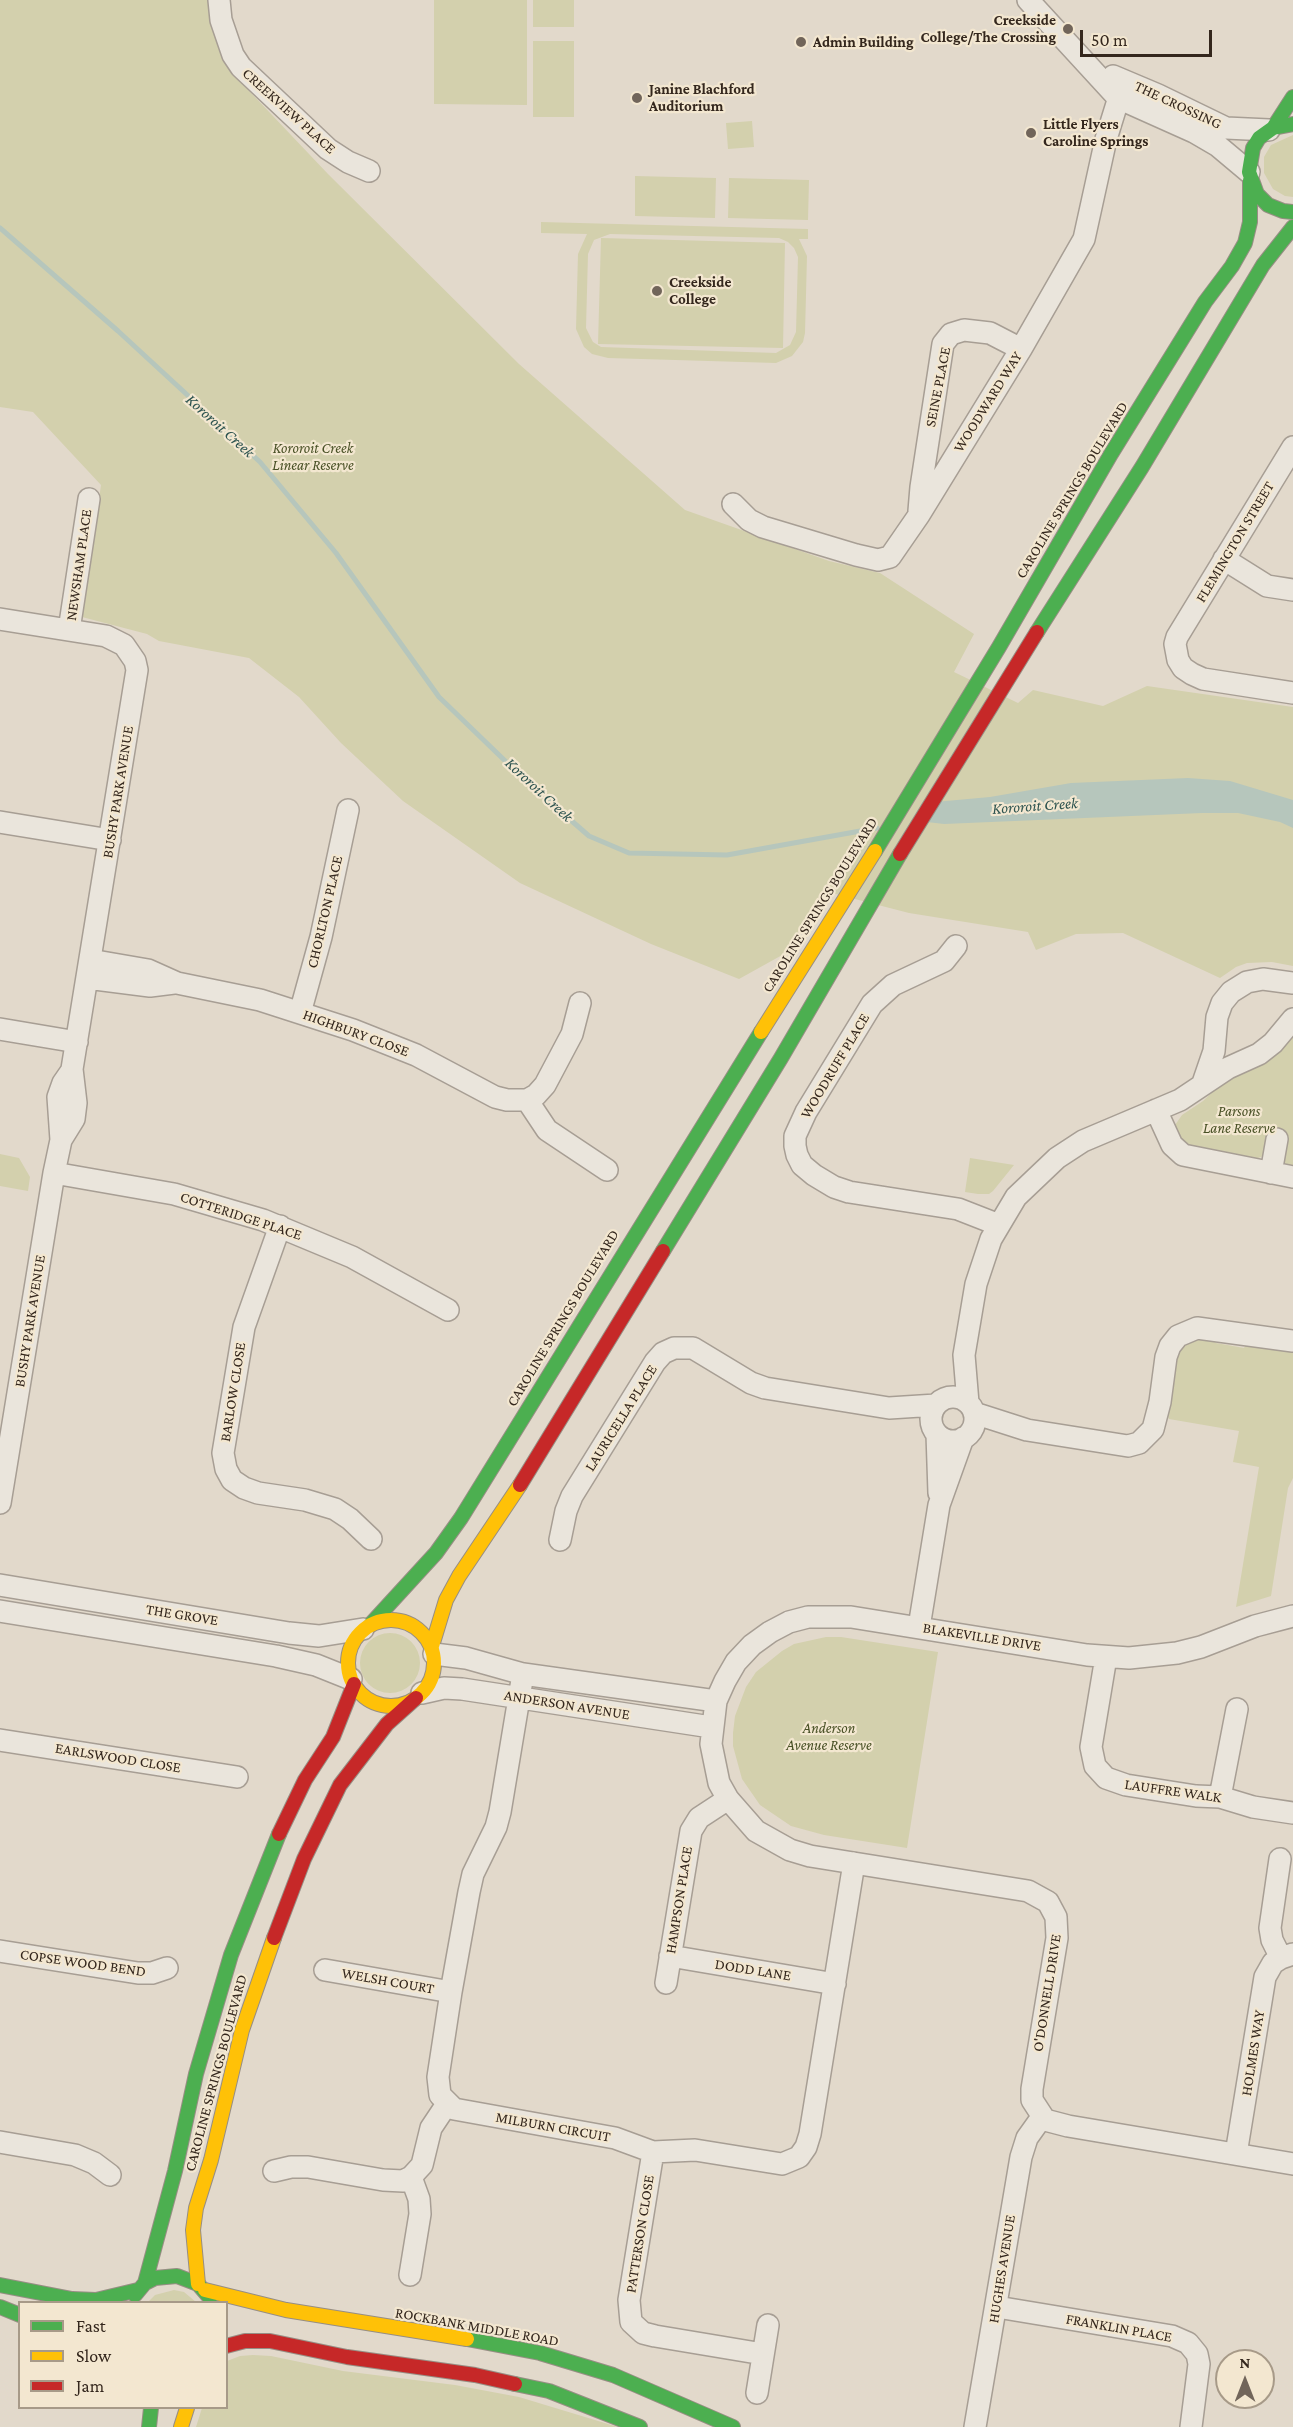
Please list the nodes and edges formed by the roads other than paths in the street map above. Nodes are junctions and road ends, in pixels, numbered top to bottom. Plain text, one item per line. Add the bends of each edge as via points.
1 (219, 0) edge
2 (1028, 0) edge
3 (1121, 89) junction
4 (1293, 97) edge
5 (1293, 123) edge
6 (1271, 129) junction
7 (369, 171) dead end
8 (1249, 176) junction
9 (1293, 212) edge
10 (1293, 227) edge
11 (1021, 349) junction
12 (1293, 447) edge
13 (88, 499) dead end
14 (733, 504) dead end
15 (919, 515) junction
16 (1224, 560) junction
17 (1293, 590) edge
18 (0, 619) edge
19 (69, 630) junction
20 (1293, 693) edge
21 (348, 810) dead end
22 (0, 822) edge
23 (110, 840) junction
24 (956, 946) dead end
25 (89, 969) junction
26 (1293, 983) edge
27 (580, 1002) dead end
28 (300, 1013) junction
29 (1293, 1019) edge
30 (0, 1029) edge
31 (77, 1042) junction
32 (1213, 1055) junction
33 (1239, 1064) junction
34 (1203, 1083) junction
35 (527, 1100) junction
36 (1156, 1110) junction
37 (1278, 1139) dead end
38 (607, 1170) dead end
39 (54, 1173) junction
40 (1271, 1173) junction
41 (1293, 1177) edge
42 (999, 1225) junction
43 (280, 1226) junction
44 (448, 1311) dead end
45 (1293, 1341) edge
46 (964, 1355) junction
47 (937, 1416) junction
48 (969, 1422) junction
49 (0, 1503) edge
50 (939, 1505) junction
51 (371, 1539) dead end
52 (560, 1540) dead end
53 (0, 1585) edge
54 (0, 1611) edge
55 (1293, 1616) edge
56 (367, 1627) junction
57 (919, 1627) junction
58 (433, 1650) junction
59 (1106, 1657) junction
60 (523, 1674) junction
61 (352, 1682) junction
62 (419, 1696) junction
63 (519, 1697) junction
64 (1237, 1709) dead end
65 (714, 1715) junction
66 (0, 1740) edge
67 (237, 1777) dead end
68 (1220, 1797) junction
69 (728, 1799) junction
70 (1293, 1813) edge
71 (1280, 1859) dead end
72 (854, 1863) junction
73 (0, 1951) edge
74 (670, 1956) junction
75 (1287, 1956) edge
76 (166, 1968) dead end
77 (326, 1970) dead end
78 (666, 1983) dead end
79 (835, 1984) junction
80 (451, 1992) junction
81 (447, 2104) junction
82 (1042, 2117) junction
83 (0, 2142) edge
84 (653, 2152) junction
85 (1236, 2154) junction
86 (1293, 2164) edge
87 (274, 2171) dead end
88 (110, 2175) dead end
89 (411, 2177) junction
90 (410, 2276) dead end
91 (0, 2284) edge
92 (142, 2287) junction
93 (202, 2287) junction
94 (131, 2301) edge
95 (212, 2301) edge
96 (0, 2307) edge
97 (997, 2307) junction
98 (18, 2314) edge
99 (768, 2325) dead end
100 (228, 2345) edge
101 (763, 2354) junction
102 (757, 2393) dead end
103 (151, 2409) edge
104 (187, 2409) edge
105 (149, 2427) edge
106 (181, 2427) edge
107 (640, 2427) edge
108 (733, 2427) edge
109 (975, 2427) edge
110 (1191, 2427) edge

1 - 7 street, CREEKVIEW PLACE via 221,20 241,67 328,149
2 - 3 street, THE CROSSING via 1090,66
3 - 6 street, THE CROSSING via 1226,128
3 - 8 street, THE CROSSING via 1218,146
3 - 11 street, WOODWARD WAY via 1084,239
4 - 6 main road
5 - 6 main road
6 - 8 main road, CAROLINE SPRINGS BOULEVARD via 1253,148
8 - 9 main road via 1257,194 1268,205
8 - 56 main road, CAROLINE SPRINGS BOULEVARD via 1250,222 1241,250 1111,454 850,892 701,1126 461,1518 436,1554
10 - 58 main road via 1263,265 880,887 513,1497 459,1576 446,1600
11 - 15 street, WOODWARD WAY
11 - 15 street, SEINE PLACE via 990,333 964,330 951,333 943,344
12 - 16 street, FLEMINGTON STREET
13 - 19 street, NEWSHAM PLACE
14 - 15 street, WOODWARD WAY via 748,520 763,528 878,560 890,557
16 - 17 street via 1267,585
16 - 20 street, FLEMINGTON STREET via 1177,637 1178,660 1203,679
18 - 19 street, BUSHY PARK AVENUE
19 - 23 street, BUSHY PARK AVENUE via 117,641 135,661 136,682
21 - 28 street, CHORLTON PLACE
22 - 23 street
23 - 25 street, BUSHY PARK AVENUE
24 - 42 street, WOODRUFF PLACE via 944,962 893,985 872,1004 802,1119 795,1146 802,1165 834,1187 958,1209
25 - 28 street, HIGHBURY CLOSE via 150,986 177,983 260,1000
25 - 31 street, BUSHY PARK AVENUE
26 - 32 street via 1263,979 1247,982 1231,992 1217,1017
27 - 35 street via 565,1048 545,1084
28 - 35 street, HIGHBURY CLOSE via 416,1055 495,1097
29 - 33 street via 1273,1043
30 - 31 street
31 - 39 street, BUSHY PARK AVENUE via 72,1069 74,1119 61,1140
32 - 33 street
32 - 34 street
33 - 34 street
34 - 36 street via 1180,1100
35 - 38 street via 548,1130
36 - 40 street via 1172,1145 1183,1155
36 - 42 street via 1083,1141 1057,1158 1016,1197
37 - 40 street
39 - 43 street, COTTERIDGE PLACE via 174,1194
39 - 49 street, BUSHY PARK AVENUE
40 - 41 street
42 - 46 street via 982,1260
43 - 44 street, COTTERIDGE PLACE via 352,1257
43 - 51 street, BARLOW CLOSE via 244,1327 223,1453 226,1469 232,1480 244,1488 335,1509
45 - 48 street via 1197,1328 1178,1336 1166,1357 1156,1422 1138,1443 1116,1445
46 - 47 street
46 - 48 street
47 - 48 street via 950,1440
47 - 48 street via 956,1397
47 - 50 street
47 - 52 street, LAURICELLA PLACE via 765,1388 693,1348 674,1348 655,1362 572,1496
48 - 50 street
50 - 57 street
53 - 56 street, THE GROVE via 289,1633 319,1636
54 - 61 street, THE GROVE via 276,1656 316,1665
55 - 59 street, BLAKEVILLE DRIVE via 1176,1653
56 - 58 main road via 384,1620 405,1622 424,1634
56 - 61 main road via 349,1652
57 - 59 street, BLAKEVILLE DRIVE
57 - 65 street, BLAKEVILLE DRIVE via 830,1616 789,1622 744,1654 725,1681
58 - 60 street, ANDERSON AVENUE
58 - 62 main road via 433,1675
59 - 68 street, LAUFFRE WALK via 1091,1747 1100,1773 1126,1785
60 - 63 street
60 - 65 street, ANDERSON AVENUE
61 - 62 main road via 375,1703 389,1706
61 - 92 main road, CAROLINE SPRINGS BOULEVARD via 333,1737 286,1817 231,1955
62 - 63 street, ANDERSON AVENUE via 444,1688
62 - 93 main road, CAROLINE SPRINGS BOULEVARD via 387,1724 340,1785 281,1917 242,2030 196,2208 193,2230
63 - 65 street, ANDERSON AVENUE
63 - 80 street via 500,1812 473,1874
64 - 68 street
65 - 69 street, O'DONNELL DRIVE via 712,1759
66 - 67 street, EARLSWOOD CLOSE
68 - 70 street, LAUFFRE WALK
69 - 72 street, O'DONNELL DRIVE via 756,1831 771,1841 810,1856
69 - 74 street, HAMPSON PLACE via 699,1818 691,1831
71 - 75 street, HOLMES WAY via 1270,1928 1272,1940
72 - 79 street, MILBURN CIRCUIT
72 - 82 street, O'DONNELL DRIVE via 1028,1891 1053,1908 1057,1938 1032,2089 1032,2100
73 - 76 street, COPSE WOOD BEND via 138,1973
74 - 78 street, HAMPSON PLACE
74 - 79 street, DODD LANE
75 - 85 street, HOLMES WAY via 1273,1963 1265,1977
77 - 80 street, WELSH COURT
79 - 84 street, MILBURN CIRCUIT via 810,2134 799,2157 782,2164 695,2150
80 - 81 street via 438,2077 440,2095
81 - 84 street, MILBURN CIRCUIT via 462,2112 615,2138
81 - 89 street via 431,2128 422,2165
82 - 85 street via 1061,2125
82 - 97 street, HUGHES AVENUE via 1023,2145
83 - 88 street via 75,2155
84 - 101 street, PATTERSON CLOSE via 629,2300 632,2322 643,2333 655,2336
85 - 86 street
87 - 89 street via 309,2167 394,2181
89 - 90 street via 420,2199 420,2214
91 - 92 main road via 96,2300
92 - 93 main road, ROCKBANK MIDDLE ROAD via 155,2278 177,2276
92 - 94 main road, CAROLINE SPRINGS BOULEVARD
93 - 95 main road
93 - 108 main road, ROCKBANK MIDDLE ROAD via 286,2310 540,2353 613,2374
96 - 98 main road
97 - 109 street, HUGHES AVENUE
97 - 110 street, FRANKLIN PLACE via 1172,2336 1188,2343 1199,2364
99 - 101 street
100 - 107 main road via 270,2341 347,2357 475,2374 549,2391
101 - 102 street
103 - 105 main road
104 - 106 main road

